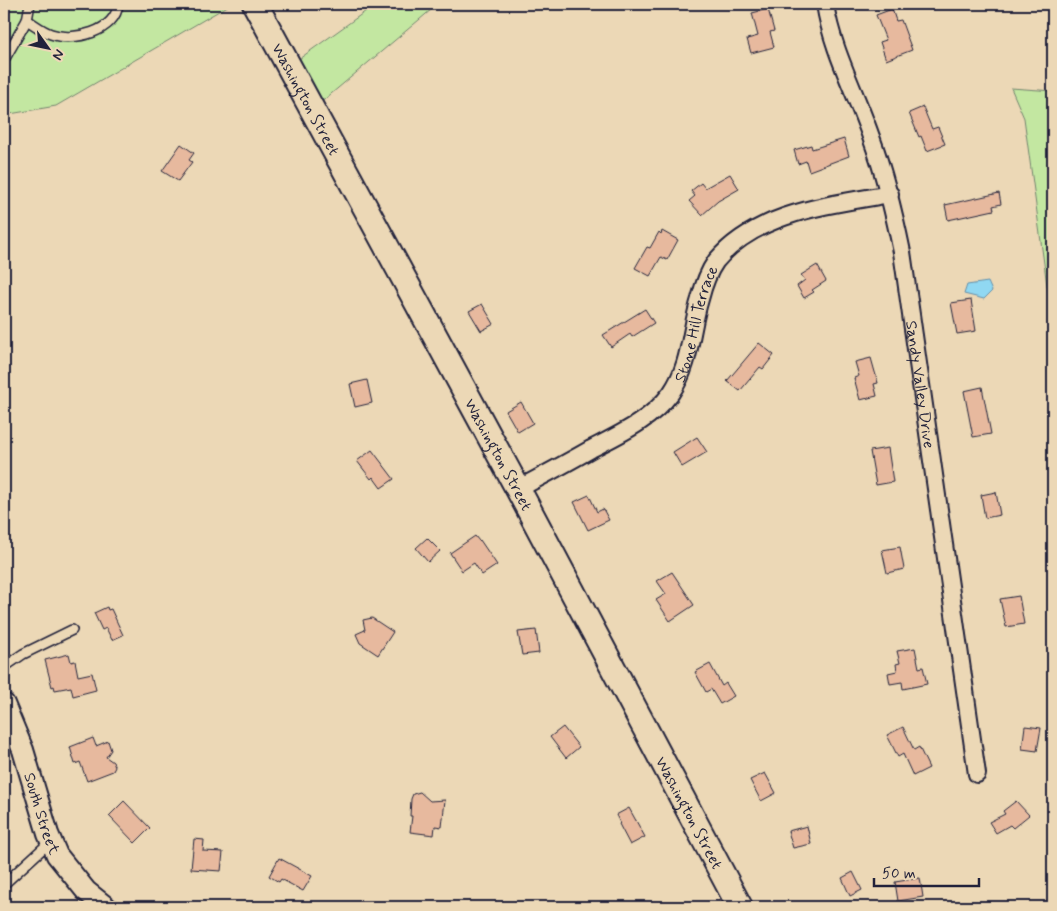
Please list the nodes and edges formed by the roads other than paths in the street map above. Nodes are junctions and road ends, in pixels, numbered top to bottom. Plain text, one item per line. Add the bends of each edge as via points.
1 (30, 4) edge
2 (118, 4) edge
3 (255, 4) edge
4 (825, 4) edge
5 (27, 20) junction
6 (4, 60) edge
7 (890, 194) junction
8 (518, 489) junction
9 (72, 630) dead end
10 (4, 667) edge
11 (4, 704) edge
12 (8, 725) edge
13 (977, 774) dead end
14 (51, 841) junction
15 (4, 884) edge
16 (106, 907) edge
17 (740, 907) edge

1 - 5 lane
2 - 5 lane via 118,10 104,27 81,37 51,34
3 - 8 main road, Washington Street
4 - 7 street, Sandy Valley Drive via 834,40
5 - 6 lane
7 - 8 street, Stone Hill Terrace via 791,216 761,226 738,240 712,269 699,300 684,371 657,410 636,425
7 - 13 street, Sandy Valley Drive via 907,281
8 - 17 main road, Washington Street
9 - 10 lane
11 - 12 street, South Street
12 - 14 street, South Street via 26,758
14 - 15 lane
14 - 16 street, South Street via 71,873

